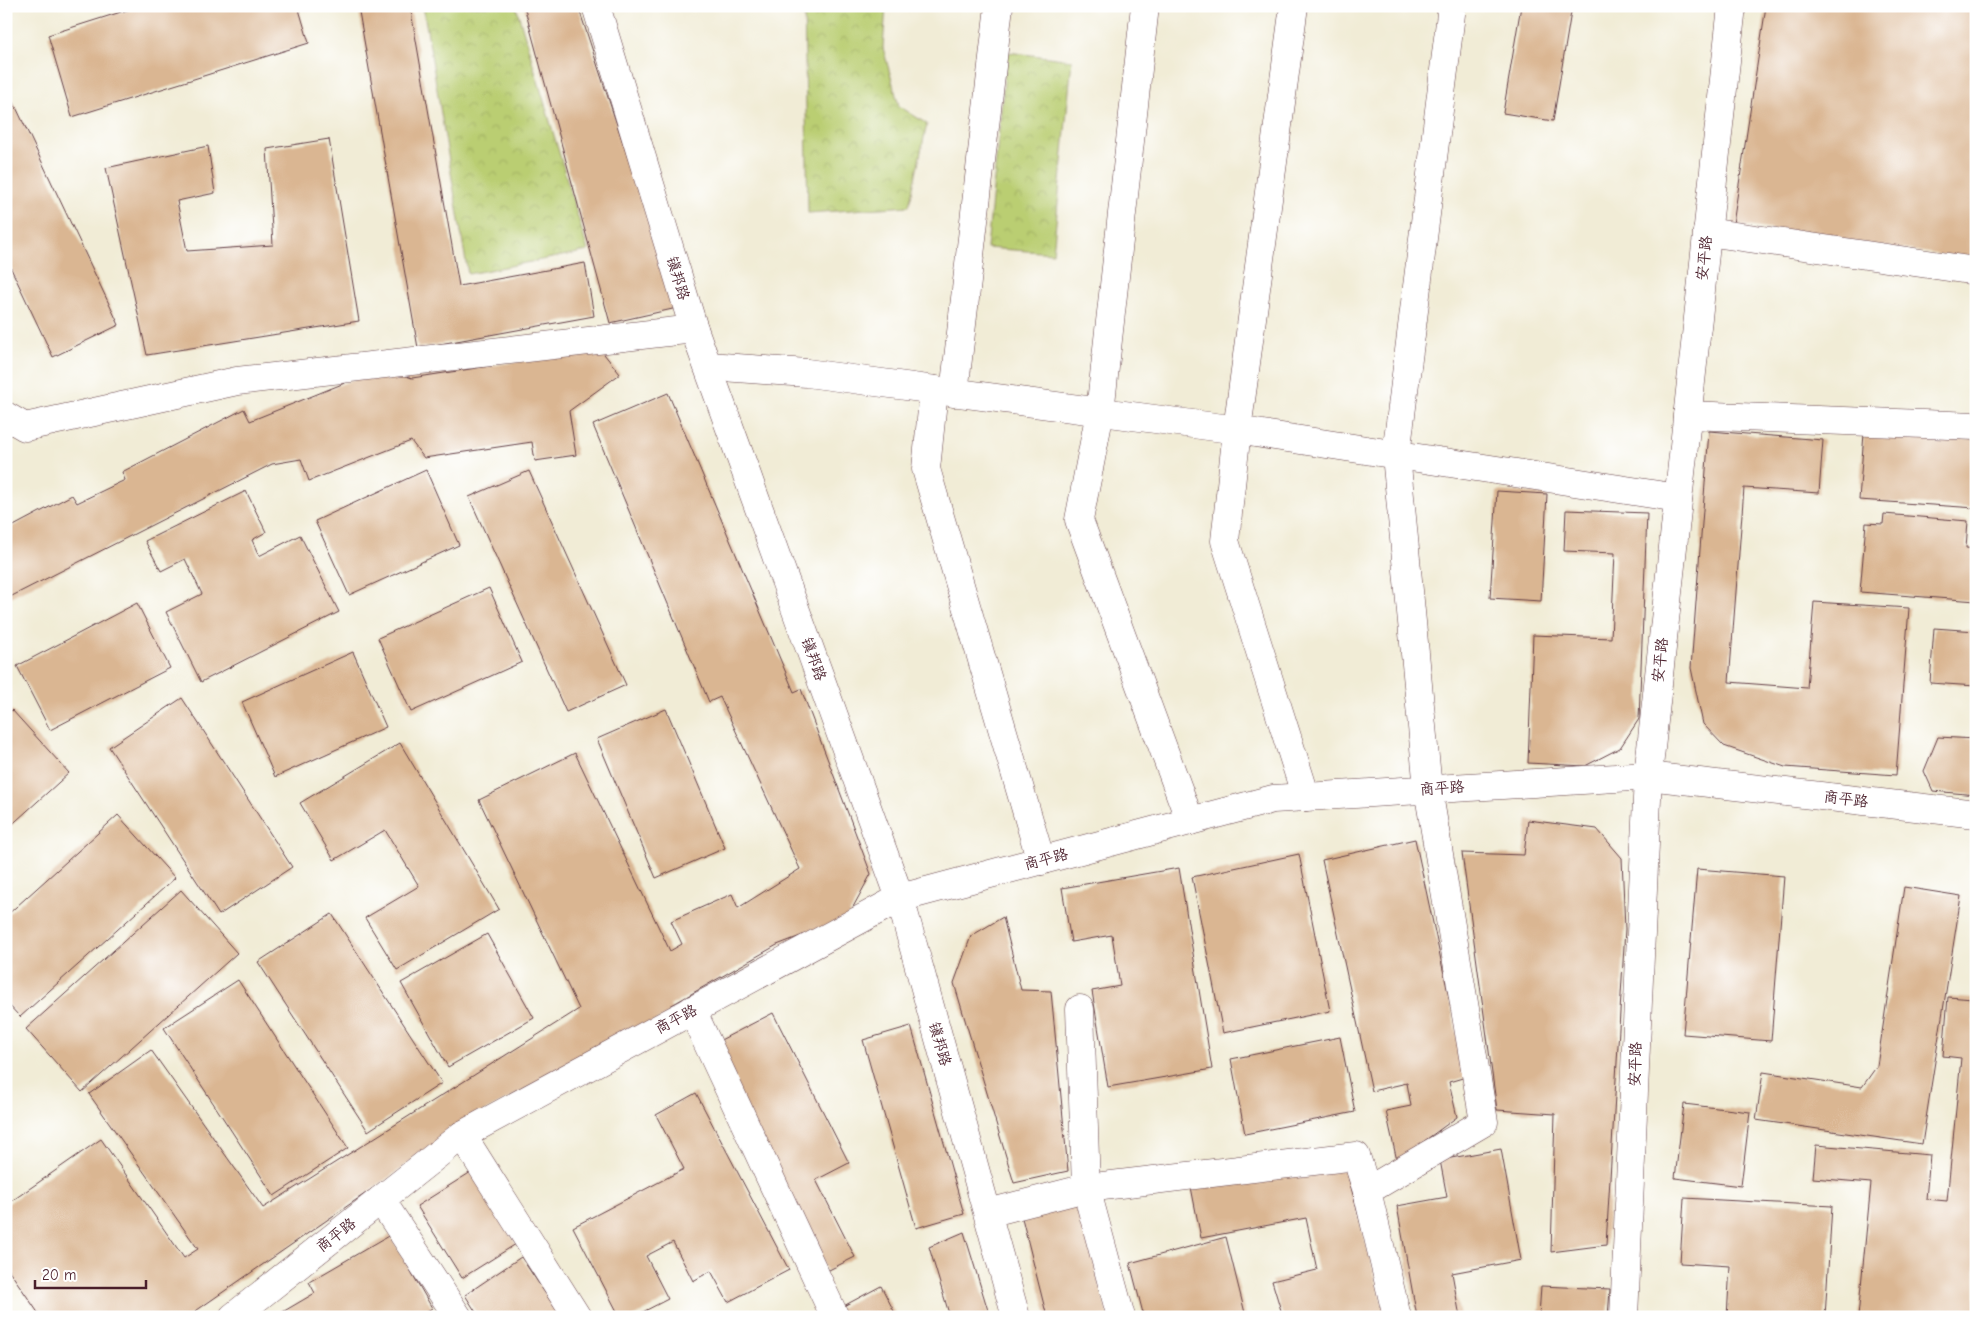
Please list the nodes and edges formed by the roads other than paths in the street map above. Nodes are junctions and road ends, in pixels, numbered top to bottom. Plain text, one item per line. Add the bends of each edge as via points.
1 (596, 6) edge
2 (998, 6) edge
3 (1145, 6) edge
4 (1294, 6) edge
5 (1452, 6) edge
6 (1732, 6) edge
7 (1707, 232) junction
8 (1976, 271) edge
9 (694, 329) junction
10 (708, 366) junction
11 (944, 391) junction
12 (1100, 412) junction
13 (1687, 415) junction
14 (6, 416) edge
15 (1976, 426) edge
16 (1237, 430) junction
17 (1396, 455) junction
18 (1678, 498) junction
19 (1648, 776) junction
20 (1428, 789) junction
21 (1306, 797) junction
22 (1976, 814) edge
23 (1190, 821) junction
24 (1041, 861) junction
25 (900, 898) junction
26 (1080, 1009) dead end
27 (692, 1010) junction
28 (462, 1135) junction
29 (1086, 1188) junction
30 (1367, 1191) junction
31 (381, 1200) junction
32 (988, 1213) junction
33 (233, 1317) edge
34 (458, 1317) edge
35 (577, 1317) edge
36 (835, 1317) edge
37 (1016, 1317) edge
38 (1121, 1317) edge
39 (1397, 1317) edge
40 (1624, 1317) edge

1 - 9 street, 镇邦路
2 - 11 street
3 - 12 street
4 - 16 street
5 - 17 street
6 - 7 street, 安平路
7 - 8 street
7 - 13 street, 安平路
9 - 10 street, 镇邦路
9 - 14 street via 237,381 25,427
10 - 11 street via 807,373
10 - 25 street, 镇邦路
11 - 12 street
11 - 24 street via 926,469
12 - 16 street
12 - 23 street via 1079,520
13 - 15 street
13 - 18 street, 安平路
16 - 17 street
16 - 21 street via 1225,541
17 - 18 street
17 - 20 street
18 - 19 street, 安平路
19 - 20 street, 商平路
19 - 22 street, 商平路
19 - 40 street, 安平路
20 - 21 street, 商平路
20 - 30 street via 1484,1122
21 - 23 street, 商平路 via 1272,800
23 - 24 street, 商平路
24 - 25 street, 商平路
25 - 27 street, 商平路
25 - 32 street, 镇邦路
26 - 29 street
27 - 28 street, 商平路
27 - 36 street
28 - 31 street, 商平路
28 - 35 street
29 - 30 street via 1356,1156
29 - 32 street
29 - 38 street
30 - 39 street
31 - 33 street, 商平路
31 - 34 street
32 - 37 street, 镇邦路

